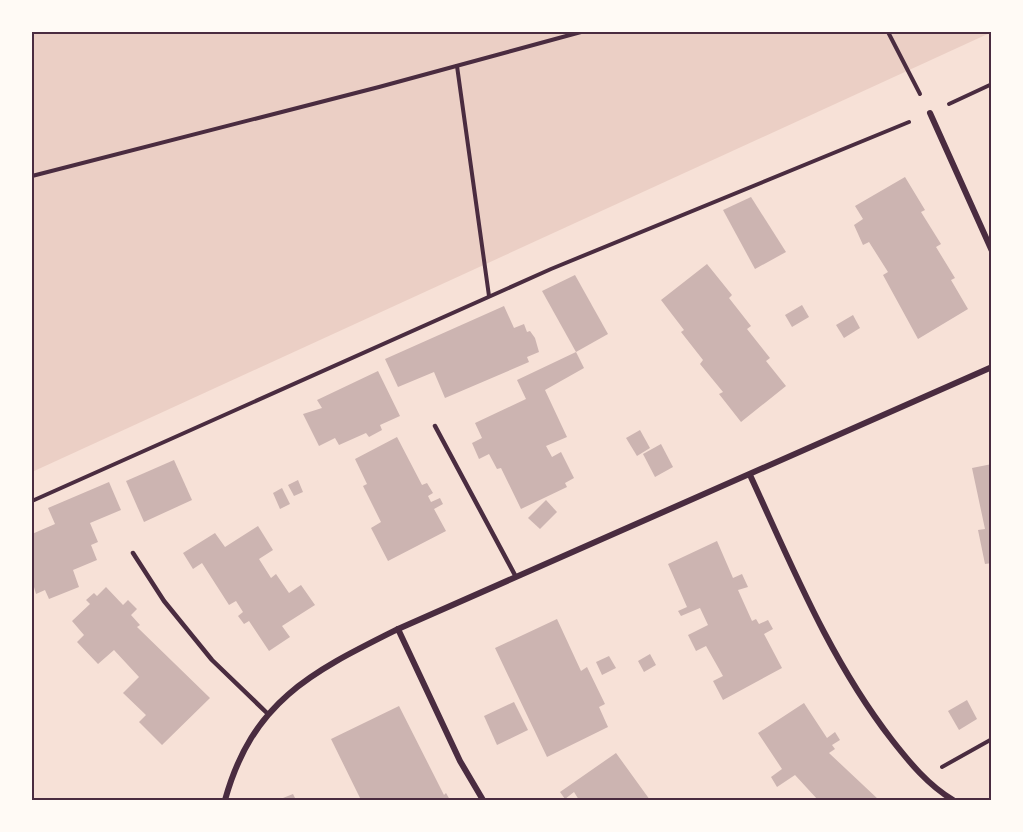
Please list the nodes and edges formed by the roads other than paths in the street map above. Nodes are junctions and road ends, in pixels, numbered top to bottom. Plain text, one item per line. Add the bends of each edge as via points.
1 (930, 113) road end
2 (992, 251) edge
3 (992, 367) edge
4 (435, 426) dead end
5 (750, 475) junction
6 (133, 553) dead end
7 (516, 577) junction
8 (398, 629) junction
9 (268, 714) junction
10 (225, 801) edge
11 (483, 801) edge
12 (953, 801) edge

1 - 2 street
3 - 5 street
4 - 7 lane
5 - 7 street
5 - 12 street via 849,678 874,717 923,777
6 - 9 lane via 164,601 212,660
7 - 8 street
8 - 9 street via 328,664 286,694
8 - 11 street
9 - 10 street via 242,754

